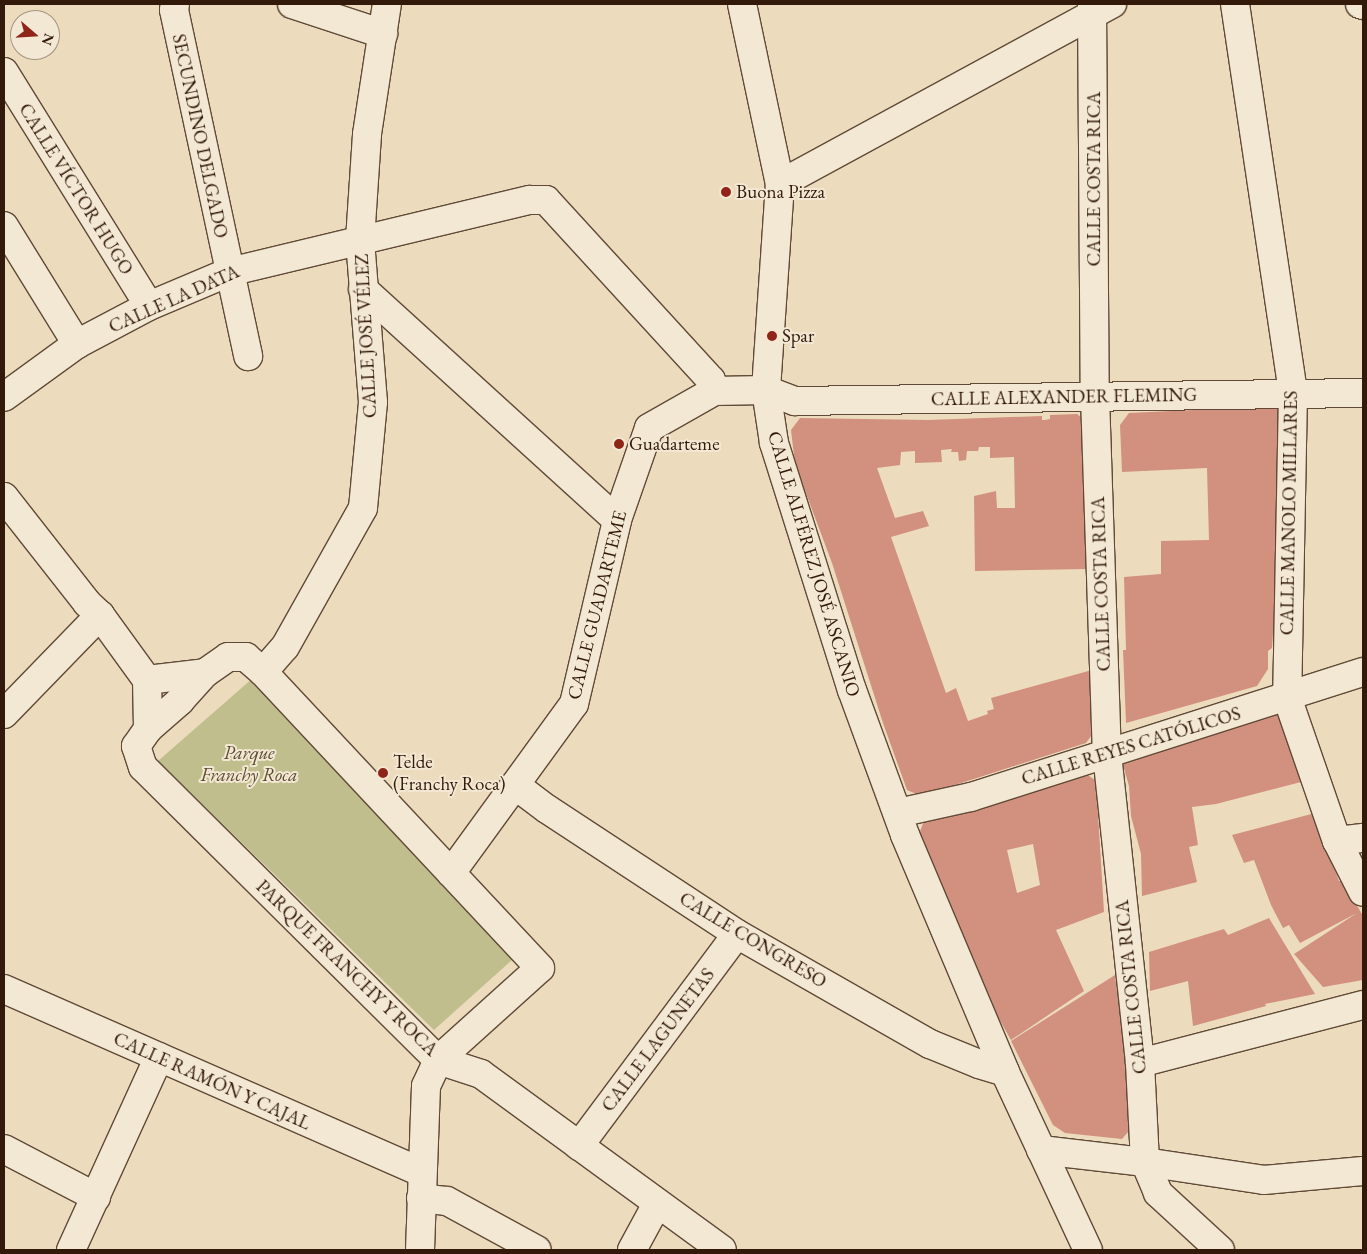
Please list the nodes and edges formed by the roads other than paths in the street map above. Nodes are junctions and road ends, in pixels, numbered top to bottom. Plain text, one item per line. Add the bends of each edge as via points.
1 (175, 4) edge
2 (292, 4) edge
3 (388, 4) edge
4 (742, 4) edge
5 (1235, 4) edge
6 (1360, 4) edge
7 (1363, 5) edge
8 (1099, 7) edge
9 (383, 34) junction
10 (4, 72) edge
11 (780, 184) junction
12 (4, 226) edge
13 (360, 240) junction
14 (229, 272) junction
15 (363, 289) junction
16 (149, 306) junction
17 (77, 344) junction
18 (248, 356) dead end
19 (766, 390) junction
20 (714, 391) junction
21 (1294, 393) junction
22 (1363, 393) edge
23 (4, 396) edge
24 (1095, 396) junction
25 (4, 497) edge
26 (617, 520) junction
27 (100, 615) junction
28 (264, 672) junction
29 (1363, 672) edge
30 (205, 673) junction
31 (147, 680) junction
32 (1287, 697) junction
33 (4, 714) edge
34 (148, 729) junction
35 (1107, 754) junction
36 (514, 785) junction
37 (898, 814) junction
38 (1363, 838) edge
39 (1337, 841) junction
40 (451, 873) junction
41 (1363, 892) edge
42 (737, 934) junction
43 (4, 989) edge
44 (1363, 1005) edge
45 (159, 1057) junction
46 (438, 1060) junction
47 (1140, 1063) junction
48 (1005, 1072) junction
49 (579, 1146) junction
50 (4, 1149) edge
51 (1041, 1150) junction
52 (1145, 1162) junction
53 (1363, 1171) edge
54 (421, 1185) junction
55 (96, 1197) junction
56 (657, 1204) junction
57 (71, 1250) edge
58 (420, 1250) edge
59 (537, 1250) edge
60 (632, 1250) edge
61 (722, 1250) edge
62 (1088, 1250) edge
63 (1220, 1250) edge

1 - 14 street, SECUNDINO DELGADO
2 - 9 street
3 - 9 street, CALLE JOSÉ VÉLEZ
4 - 11 street, CALLE ALFÉREZ JOSÉ ASCANIO
5 - 21 street, CALLE MANOLO MILLARES
6 - 7 street
8 - 11 street
8 - 24 street, CALLE COSTA RICA
9 - 13 street, CALLE JOSÉ VÉLEZ via 367,134
10 - 16 street, CALLE VÍCTOR HUGO
11 - 19 street, CALLE ALFÉREZ JOSÉ ASCANIO
12 - 17 street
13 - 14 street, CALLE LA DATA
13 - 15 street, CALLE JOSÉ VÉLEZ
13 - 20 street, CALLE LA DATA via 530,200 546,200 711,380
14 - 16 street, CALLE LA DATA
14 - 18 street, SECUNDINO DELGADO
15 - 26 street
15 - 28 street, CALLE JOSÉ VÉLEZ via 373,402 363,508 285,647
16 - 17 street, CALLE LA DATA
17 - 23 street, CALLE LA DATA
19 - 20 street, CALLE GUADARTEME
19 - 24 street, CALLE ALEXANDER FLEMING via 795,401
19 - 37 street, CALLE ALFÉREZ JOSÉ ASCANIO via 774,443 852,690
20 - 26 street, CALLE GUADARTEME via 649,428
21 - 22 street, CALLE ALEXANDER FLEMING
21 - 24 street, CALLE ALEXANDER FLEMING
21 - 32 street, CALLE MANOLO MILLARES
24 - 35 street, CALLE COSTA RICA
25 - 27 street
26 - 36 street, CALLE GUADARTEME via 574,704
27 - 31 street
27 - 33 street
28 - 30 street, PARQUE FRANCHY Y ROCA via 246,658 228,657
28 - 40 street, PARQUE FRANCHY Y ROCA
29 - 32 street, CALLE REYES CATÓLICOS
30 - 31 street, PARQUE FRANCHY Y ROCA
30 - 34 street, PARQUE FRANCHY Y ROCA
31 - 34 street
32 - 35 street, CALLE REYES CATÓLICOS
32 - 39 street, CALLE MANOLO MILLARES
34 - 46 street, PARQUE FRANCHY Y ROCA via 136,746 143,767
35 - 37 street, CALLE REYES CATÓLICOS via 971,796
35 - 47 street, CALLE COSTA RICA
36 - 40 street, CALLE GUADARTEME
36 - 42 street, CALLE CONGRESO
37 - 48 street, CALLE ALFÉREZ JOSÉ ASCANIO
38 - 39 street
39 - 41 street, CALLE MANOLO MILLARES
40 - 46 street, PARQUE FRANCHY Y ROCA via 540,968
42 - 48 street, CALLE CONGRESO via 930,1044
42 - 49 street, CALLE LAGUNETAS
43 - 45 street, CALLE RAMÓN Y CAJAL
44 - 47 street
45 - 54 street, CALLE RAMÓN Y CAJAL
45 - 55 street
46 - 49 street via 481,1074
46 - 54 street via 426,1086
47 - 52 street, CALLE COSTA RICA
48 - 51 street, CALLE ALFÉREZ JOSÉ ASCANIO
49 - 56 street
50 - 55 street
51 - 52 street
51 - 62 street, CALLE ALFÉREZ JOSÉ ASCANIO
52 - 53 street via 1264,1180
52 - 63 street, CALLE COSTA RICA via 1158,1194
54 - 58 street
54 - 59 street, CALLE RAMÓN Y CAJAL
55 - 57 street
56 - 60 street
56 - 61 street

